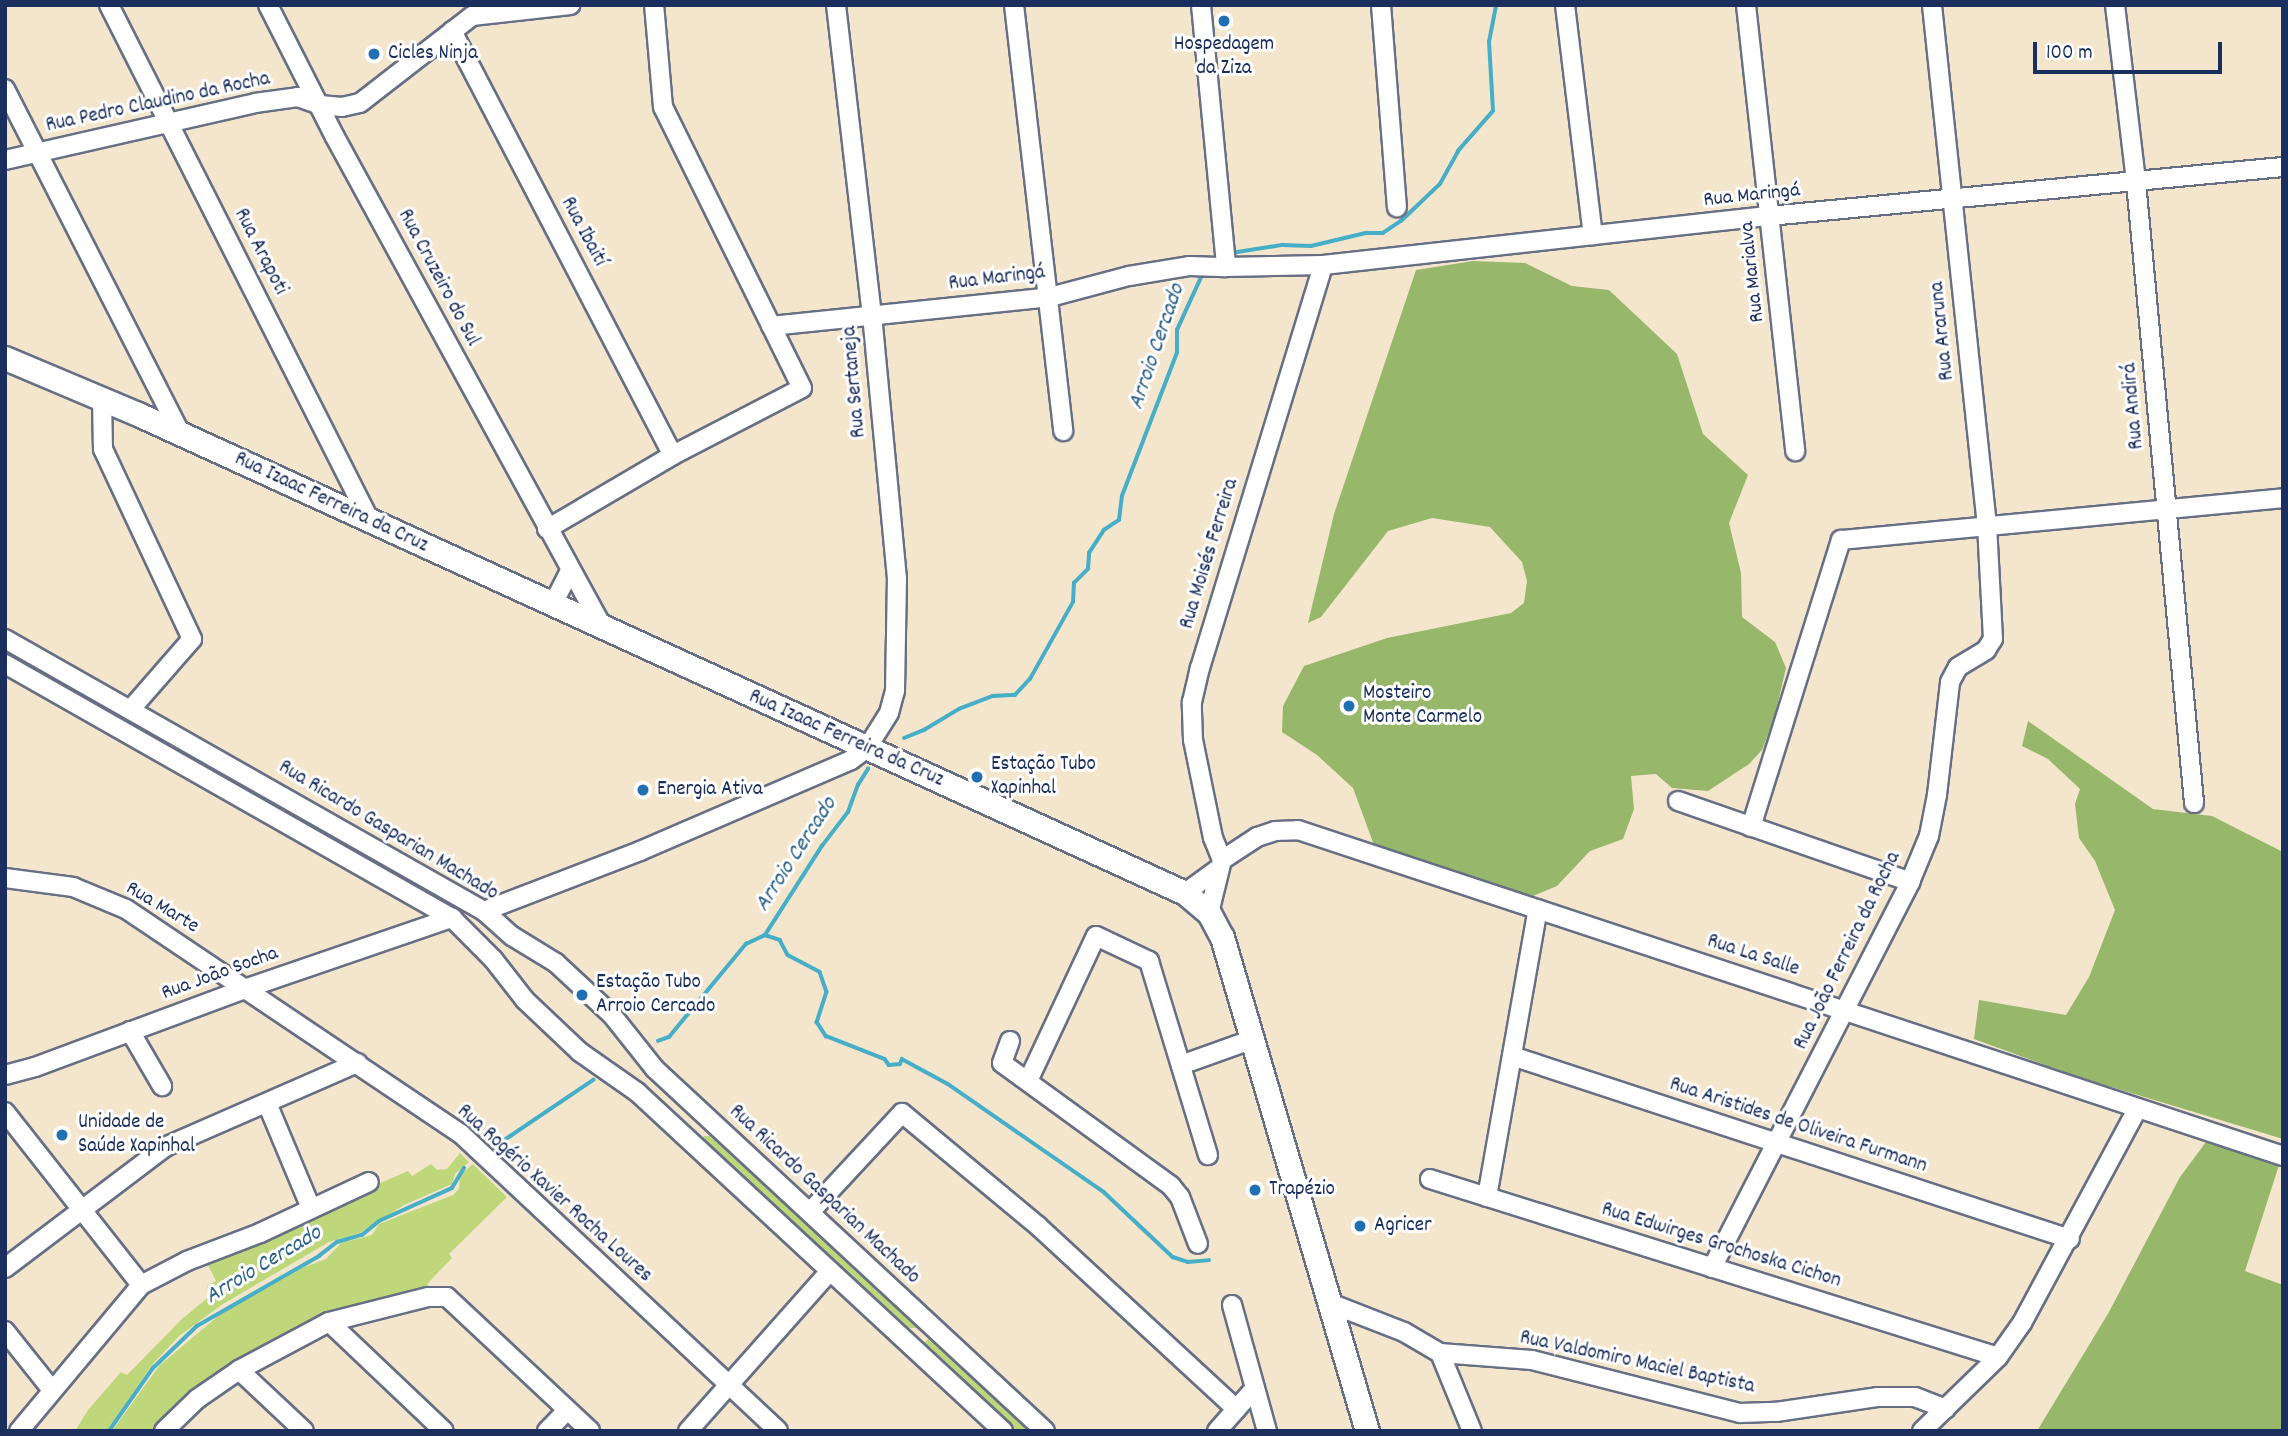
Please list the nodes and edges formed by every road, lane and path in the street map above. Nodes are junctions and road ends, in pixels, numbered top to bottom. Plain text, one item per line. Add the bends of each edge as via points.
1 (109, 5) edge
2 (268, 5) edge
3 (570, 5) edge
4 (654, 5) edge
5 (836, 5) edge
6 (1014, 5) edge
7 (1201, 5) edge
8 (1381, 5) edge
9 (1564, 5) edge
10 (1746, 5) edge
11 (1931, 5) edge
12 (2115, 5) edge
13 (472, 11) edge
14 (452, 31) junction
15 (5, 89) edge
16 (320, 105) junction
17 (170, 124) junction
18 (37, 153) junction
19 (5, 160) edge
20 (2283, 167) edge
21 (2136, 182) junction
22 (1952, 201) junction
23 (1397, 206) dead end
24 (1769, 216) junction
25 (1594, 235) junction
26 (1221, 260) junction
27 (1323, 265) junction
28 (1050, 297) junction
29 (872, 316) junction
30 (771, 326) junction
31 (5, 359) edge
32 (155, 387) junction
33 (102, 398) junction
34 (140, 415) junction
35 (1063, 431) dead end
36 (181, 435) junction
37 (1795, 451) dead end
38 (673, 455) junction
39 (2283, 498) edge
40 (2167, 512) junction
41 (370, 520) junction
42 (1987, 526) junction
43 (547, 528) junction
44 (570, 571) junction
45 (552, 606) junction
46 (604, 629) junction
47 (5, 639) edge
48 (1986, 650) joint
49 (5, 664) edge
50 (130, 710) junction
51 (867, 748) junction
52 (1678, 801) dead end
53 (2194, 803) dead end
54 (1751, 827) junction
55 (1220, 865) junction
56 (5, 878) edge
57 (1910, 882) junction
58 (1185, 893) junction
59 (1538, 909) junction
60 (484, 911) junction
61 (1209, 913) junction
62 (452, 918) junction
63 (247, 988) junction
64 (1845, 1011) junction
65 (130, 1031) junction
66 (1251, 1040) junction
67 (1010, 1041) dead end
68 (1512, 1056) junction
69 (357, 1063) junction
70 (1181, 1065) junction
71 (5, 1074) edge
72 (1028, 1081) junction
73 (162, 1086) dead end
74 (267, 1103) junction
75 (2138, 1108) junction
76 (5, 1112) edge
77 (712, 1121) junction
78 (12, 1139) edge
79 (689, 1140) junction
80 (1776, 1144) junction
81 (1208, 1155) dead end
82 (2283, 1156) edge
83 (1430, 1179) dead end
84 (369, 1182) dead end
85 (1487, 1197) junction
86 (83, 1208) junction
87 (310, 1208) junction
88 (810, 1212) junction
89 (2070, 1238) junction
90 (1198, 1244) dead end
91 (5, 1268) edge
92 (1712, 1268) junction
93 (830, 1271) junction
94 (141, 1285) junction
95 (1327, 1302) junction
96 (1232, 1305) dead end
97 (927, 1321) junction
98 (329, 1322) junction
99 (5, 1331) edge
100 (902, 1338) junction
101 (1440, 1353) junction
102 (1998, 1357) junction
103 (240, 1370) junction
104 (730, 1386) junction
105 (1255, 1388) junction
106 (52, 1390) junction
107 (1236, 1409) junction
108 (1946, 1409) junction
109 (567, 1410) junction
110 (1471, 1427) edge
111 (19, 1431) edge
112 (164, 1431) edge
113 (304, 1431) edge
114 (444, 1431) edge
115 (547, 1431) edge
116 (590, 1431) edge
117 (688, 1431) edge
118 (778, 1431) edge
119 (1003, 1431) edge
120 (1045, 1431) edge
121 (1217, 1431) edge
122 (1267, 1431) edge
123 (1367, 1431) edge
124 (1488, 1431) edge
125 (1922, 1431) edge

1 - 17 street, Rua Arapoti
2 - 16 street, Rua Cruzeiro do Sul
3 - 13 street
4 - 30 street via 663,107
5 - 29 street, Rua Sertaneja
6 - 28 street
7 - 26 street
8 - 23 street
9 - 25 street
10 - 24 street, Rua Marialva
11 - 22 street, Rua Araruna
12 - 21 street, Rua Andirá
13 - 14 street, Rua Pedro Claudino da Rocha
14 - 16 street, Rua Pedro Claudino da Rocha via 360,103
14 - 38 street, Rua Ibaití
15 - 18 street
16 - 17 street, Rua Pedro Claudino da Rocha via 298,97
16 - 43 street, Rua Cruzeiro do Sul
17 - 18 street, Rua Pedro Claudino da Rocha
17 - 41 street, Rua Arapoti
18 - 19 street, Rua Pedro Claudino da Rocha
18 - 32 street
20 - 21 street, Rua Maringá
21 - 22 street, Rua Maringá
21 - 40 street, Rua Andirá
22 - 24 street, Rua Maringá
22 - 42 street, Rua Araruna
24 - 25 street, Rua Maringá
24 - 37 street, Rua Marialva
25 - 27 street, Rua Maringá
26 - 27 street, Rua Maringá
26 - 28 street, Rua Maringá via 1129,276
27 - 55 street, Rua Moisés Ferreira via 1192,702 1192,740
28 - 29 street, Rua Maringá
28 - 35 street
29 - 30 street, Rua Maringá
29 - 51 street, Rua Sertaneja via 899,616 895,691 889,713
30 - 38 street via 802,388
31 - 33 main road, Rua Izaac Ferreira da Cruz
32 - 34 street
32 - 36 street
33 - 34 main road, Rua Izaac Ferreira da Cruz
33 - 50 street via 103,449 192,639
34 - 36 main road, Rua Izaac Ferreira da Cruz
36 - 41 main road, Rua Izaac Ferreira da Cruz
38 - 43 street
39 - 40 street
40 - 42 street
40 - 53 street, Rua Andirá
41 - 45 main road, Rua Izaac Ferreira da Cruz
42 - 48 street, Rua Araruna via 1993,639
42 - 54 street via 1841,540
43 - 44 street, Rua Cruzeiro do Sul
44 - 45 street
44 - 46 street, Rua Cruzeiro do Sul
45 - 46 main road, Rua Izaac Ferreira da Cruz
46 - 51 main road, Rua Izaac Ferreira da Cruz
47 - 50 street, Rua Ricardo Gasparian Machado
48 - 57 street, Rua João Ferreira da Rocha via 1958,667 1950,682 1929,836
49 - 62 street, Rua Ricardo Gasparian Machado
50 - 60 street, Rua Ricardo Gasparian Machado
51 - 58 main road, Rua Izaac Ferreira da Cruz
51 - 60 street via 851,760 738,810
52 - 54 street
54 - 57 street
55 - 58 street, Rua La Salle
55 - 59 street, Rua La Salle via 1257,836 1298,830
55 - 61 street
56 - 63 street, Rua Marte via 73,887 126,909
57 - 64 street, Rua João Ferreira da Rocha
58 - 61 main road, Rua Izaac Ferreira da Cruz
59 - 64 street, Rua La Salle
59 - 68 street
60 - 77 street, Rua Ricardo Gasparian Machado via 512,936 556,963 612,1015 655,1069
61 - 66 main road, Rua Izaac Ferreira da Cruz via 1222,937
62 - 63 street, Rua João Socha
62 - 79 street, Rua Ricardo Gasparian Machado via 543,1018
63 - 65 street, Rua João Socha
63 - 69 street, Rua Rogério Xavier Rocha Loures
64 - 75 street, Rua La Salle
64 - 80 street, Rua João Ferreira da Rocha
65 - 71 street, Rua João Socha
65 - 73 street
66 - 70 street
66 - 95 main road, Rua Izaac Ferreira da Cruz
67 - 72 street via 1002,1063
68 - 80 street, Rua Aristides de Oliveira Furmann
68 - 85 street
69 - 74 street
69 - 104 street, Rua Rogério Xavier Rocha Loures via 461,1135
70 - 72 street via 1149,961 1096,936
70 - 81 street
72 - 90 street via 1171,1186 1180,1196
74 - 86 street via 165,1147
74 - 87 street
75 - 82 street, Rua La Salle
75 - 89 street
76 - 78 street
77 - 79 street via 699,1126
77 - 88 street, Rua Ricardo Gasparian Machado
78 - 86 street
79 - 93 street, Rua Ricardo Gasparian Machado
80 - 89 street, Rua Aristides de Oliveira Furmann
80 - 92 street, Rua João Ferreira da Rocha
83 - 85 street, Rua Edwirges Grochoska Cichon
84 - 87 street
85 - 92 street, Rua Edwirges Grochoska Cichon
86 - 91 street
86 - 94 street
87 - 94 street
88 - 97 street, Rua Ricardo Gasparian Machado
88 - 107 street via 902,1113 1038,1226
89 - 102 street
92 - 102 street, Rua Edwirges Grochoska Cichon
93 - 100 street, Rua Ricardo Gasparian Machado
93 - 104 street
94 - 106 street
95 - 101 street, Rua Valdomiro Maciel Baptista via 1404,1332
95 - 123 main road, Rua Izaac Ferreira da Cruz
96 - 105 street
97 - 100 street via 916,1341
97 - 120 street, Rua Ricardo Gasparian Machado
98 - 103 street
98 - 109 street via 407,1300 447,1297
98 - 114 street
99 - 106 street
100 - 119 street, Rua Ricardo Gasparian Machado
101 - 108 street, Rua Valdomiro Maciel Baptista via 1532,1360 1740,1413 1877,1397 1915,1397
101 - 110 street
102 - 108 street
103 - 112 street via 197,1399
103 - 113 street
104 - 117 street
104 - 118 street, Rua Rogério Xavier Rocha Loures
105 - 107 street
105 - 122 street
106 - 111 street
107 - 121 street
108 - 125 street
109 - 115 street
109 - 116 street
110 - 124 street

